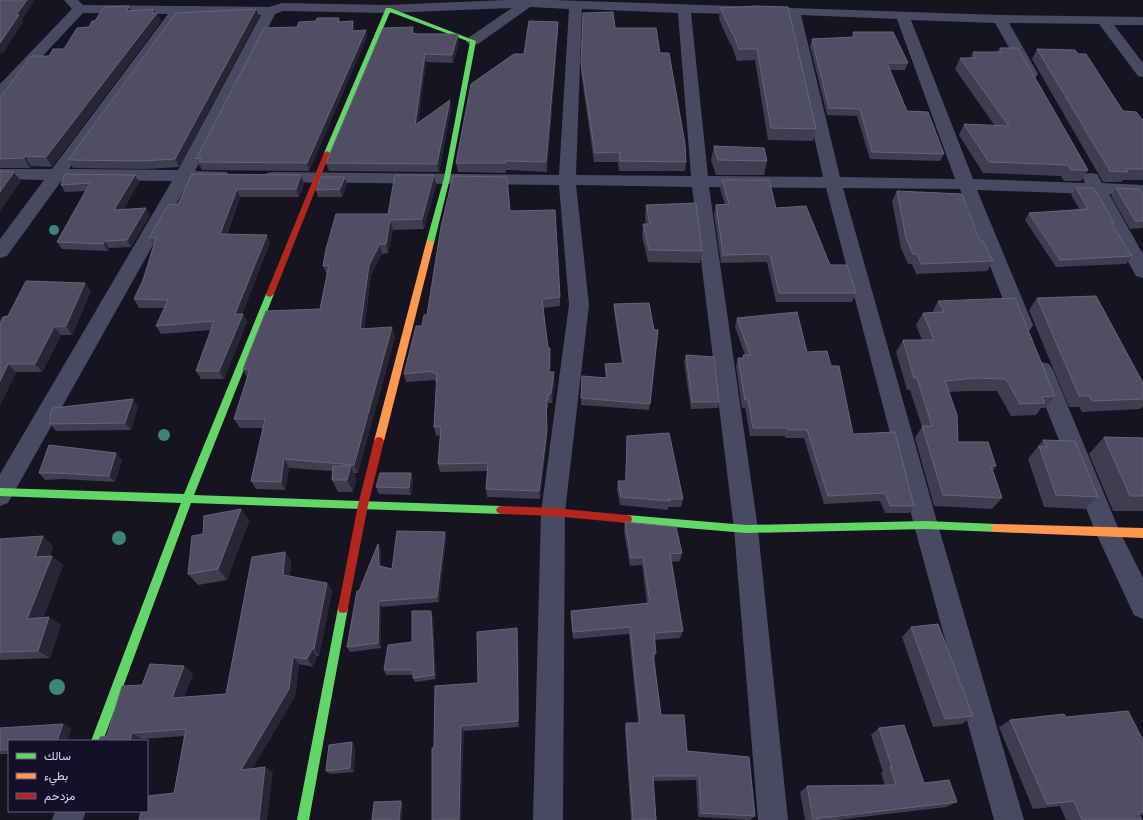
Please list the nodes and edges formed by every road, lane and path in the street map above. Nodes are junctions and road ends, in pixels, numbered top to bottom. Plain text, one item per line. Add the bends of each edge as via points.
1 (849, 0) edge
2 (530, 2) edge
3 (75, 5) edge
4 (280, 6) edge
5 (576, 6) junction
6 (388, 9) junction
7 (684, 9) junction
8 (177, 11) junction
9 (793, 11) junction
10 (818, 12) junction
11 (902, 15) junction
12 (1000, 19) junction
13 (1103, 20) junction
14 (1143, 21) edge
15 (473, 41) junction
16 (1143, 74) edge
17 (1038, 87) edge
18 (0, 93) edge
19 (1085, 168) edge
20 (0, 174) edge
21 (56, 175) junction
22 (184, 175) junction
23 (316, 178) junction
24 (447, 178) junction
25 (567, 180) junction
26 (700, 181) junction
27 (833, 183) junction
28 (966, 184) junction
29 (1097, 189) junction
30 (1143, 190) edge
31 (0, 252) edge
32 (1143, 271) edge
33 (1, 493) edge
34 (187, 500) junction
35 (363, 505) junction
36 (553, 512) junction
37 (926, 525) junction
38 (746, 529) junction
39 (1108, 532) junction
40 (1143, 533) edge
41 (1143, 606) edge
42 (97, 740) edge
43 (303, 820) edge
44 (548, 820) edge
45 (773, 820) edge
46 (1009, 820) edge

1 - 10 street
2 - 5 street
2 - 6 street
2 - 15 street
3 - 8 street
3 - 18 street
4 - 6 street
4 - 8 street
4 - 22 street
5 - 7 street
5 - 25 street
6 - 15 street
6 - 23 street
7 - 9 street
7 - 26 street
8 - 21 street
9 - 10 street
9 - 27 street
10 - 11 street
11 - 12 street
11 - 28 street
12 - 13 street
12 - 17 street
13 - 14 street
13 - 16 street
15 - 24 street
19 - 29 street
20 - 21 street
21 - 22 street
21 - 31 street
22 - 23 street
22 - 33 street
23 - 24 street
23 - 34 street
24 - 25 street
24 - 35 street
25 - 26 street
25 - 36 street via 579,305
26 - 27 street
26 - 38 street
27 - 28 street
27 - 37 street
28 - 29 street
28 - 39 street
29 - 30 street
29 - 32 street
33 - 34 street
34 - 35 street
34 - 42 street
35 - 36 street
35 - 43 street
36 - 38 street
36 - 44 street
37 - 38 street
37 - 39 street
37 - 46 street
38 - 45 street
39 - 40 street
39 - 41 street

